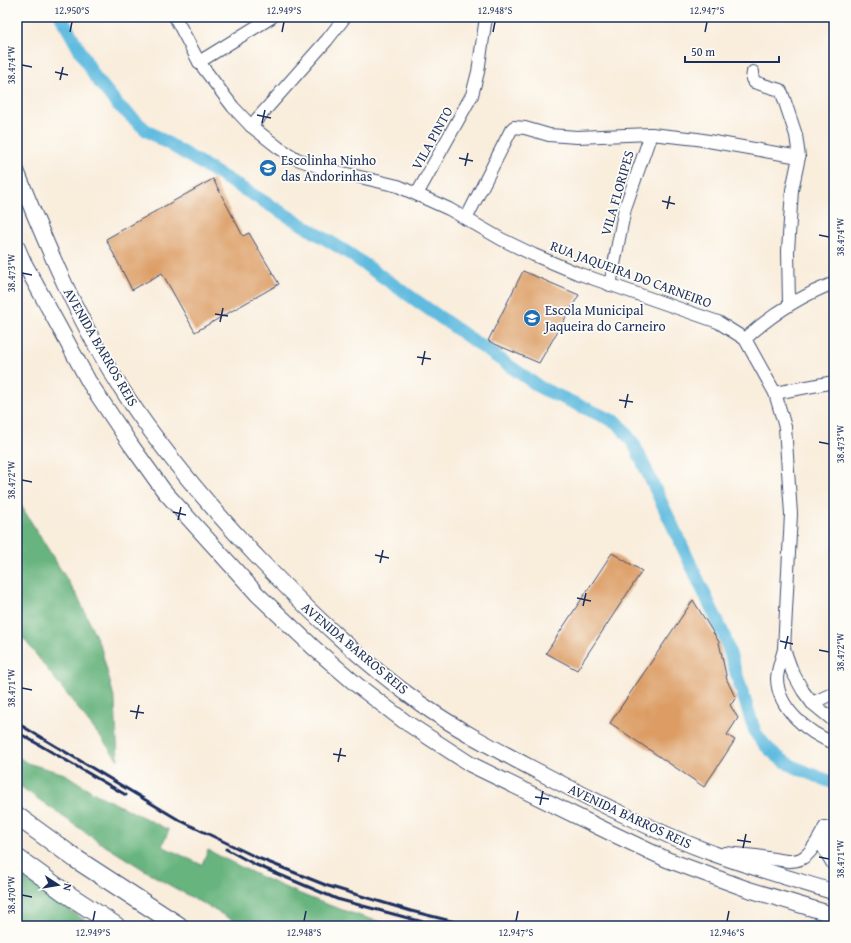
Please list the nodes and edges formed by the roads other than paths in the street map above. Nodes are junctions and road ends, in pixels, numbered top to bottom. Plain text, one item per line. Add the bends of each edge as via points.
1 (175, 17) edge
2 (272, 17) edge
3 (345, 17) edge
4 (486, 17) edge
5 (199, 62) junction
6 (753, 72) dead end
7 (251, 126) junction
8 (651, 134) junction
9 (799, 157) junction
10 (17, 172) edge
11 (417, 194) junction
12 (466, 219) junction
13 (17, 247) edge
14 (20, 261) edge
15 (834, 283) edge
16 (610, 285) junction
17 (789, 304) junction
18 (745, 339) junction
19 (834, 382) edge
20 (775, 393) junction
21 (784, 649) junction
22 (834, 693) edge
23 (812, 704) junction
24 (834, 721) edge
25 (834, 743) edge
26 (17, 816) edge
27 (829, 828) edge
28 (709, 852) junction
29 (17, 858) edge
30 (834, 866) edge
31 (834, 892) edge
32 (834, 915) edge
33 (116, 926) edge
34 (179, 926) edge

1 - 5 street, RUA JAQUEIRA DO CARNEIRO
2 - 5 street
3 - 7 street
4 - 11 street, VILA PINTO via 472,95
5 - 7 street, RUA JAQUEIRA DO CARNEIRO
6 - 9 street via 754,82 781,91 796,135
7 - 11 street, RUA JAQUEIRA DO CARNEIRO via 279,148 312,165 382,181
8 - 9 street via 697,139
8 - 12 street via 577,137 549,135 517,127 511,130
8 - 16 street, VILA FLORIPES via 625,208
9 - 17 street via 792,190 788,251
10 - 28 main road, AVENIDA BARROS REIS via 45,242 75,305 127,397 188,480 221,519 298,599 339,638 422,704 484,743 630,818
11 - 12 street, RUA JAQUEIRA DO CARNEIRO
12 - 16 street, RUA JAQUEIRA DO CARNEIRO via 508,242
13 - 14 main road, AVENIDA BARROS REIS
14 - 32 main road, AVENIDA BARROS REIS via 89,382 164,491 258,594 357,685 404,721 470,764 610,832 675,862 747,889
15 - 17 street
16 - 18 street, RUA JAQUEIRA DO CARNEIRO via 718,322
17 - 18 street
18 - 20 street, RUA JAQUEIRA DO CARNEIRO
19 - 20 street
20 - 21 street, RUA JAQUEIRA DO CARNEIRO via 785,427 791,514
21 - 23 street, RUA JAQUEIRA DO CARNEIRO via 792,671
21 - 25 street, RUA JAQUEIRA DO CARNEIRO via 777,679 782,699 796,719 818,737
22 - 23 street
23 - 24 street
26 - 34 highway via 76,859
27 - 28 street via 805,857 789,863 756,856
27 - 30 street via 823,838 824,849
28 - 31 main road, AVENIDA BARROS REIS
29 - 33 highway

